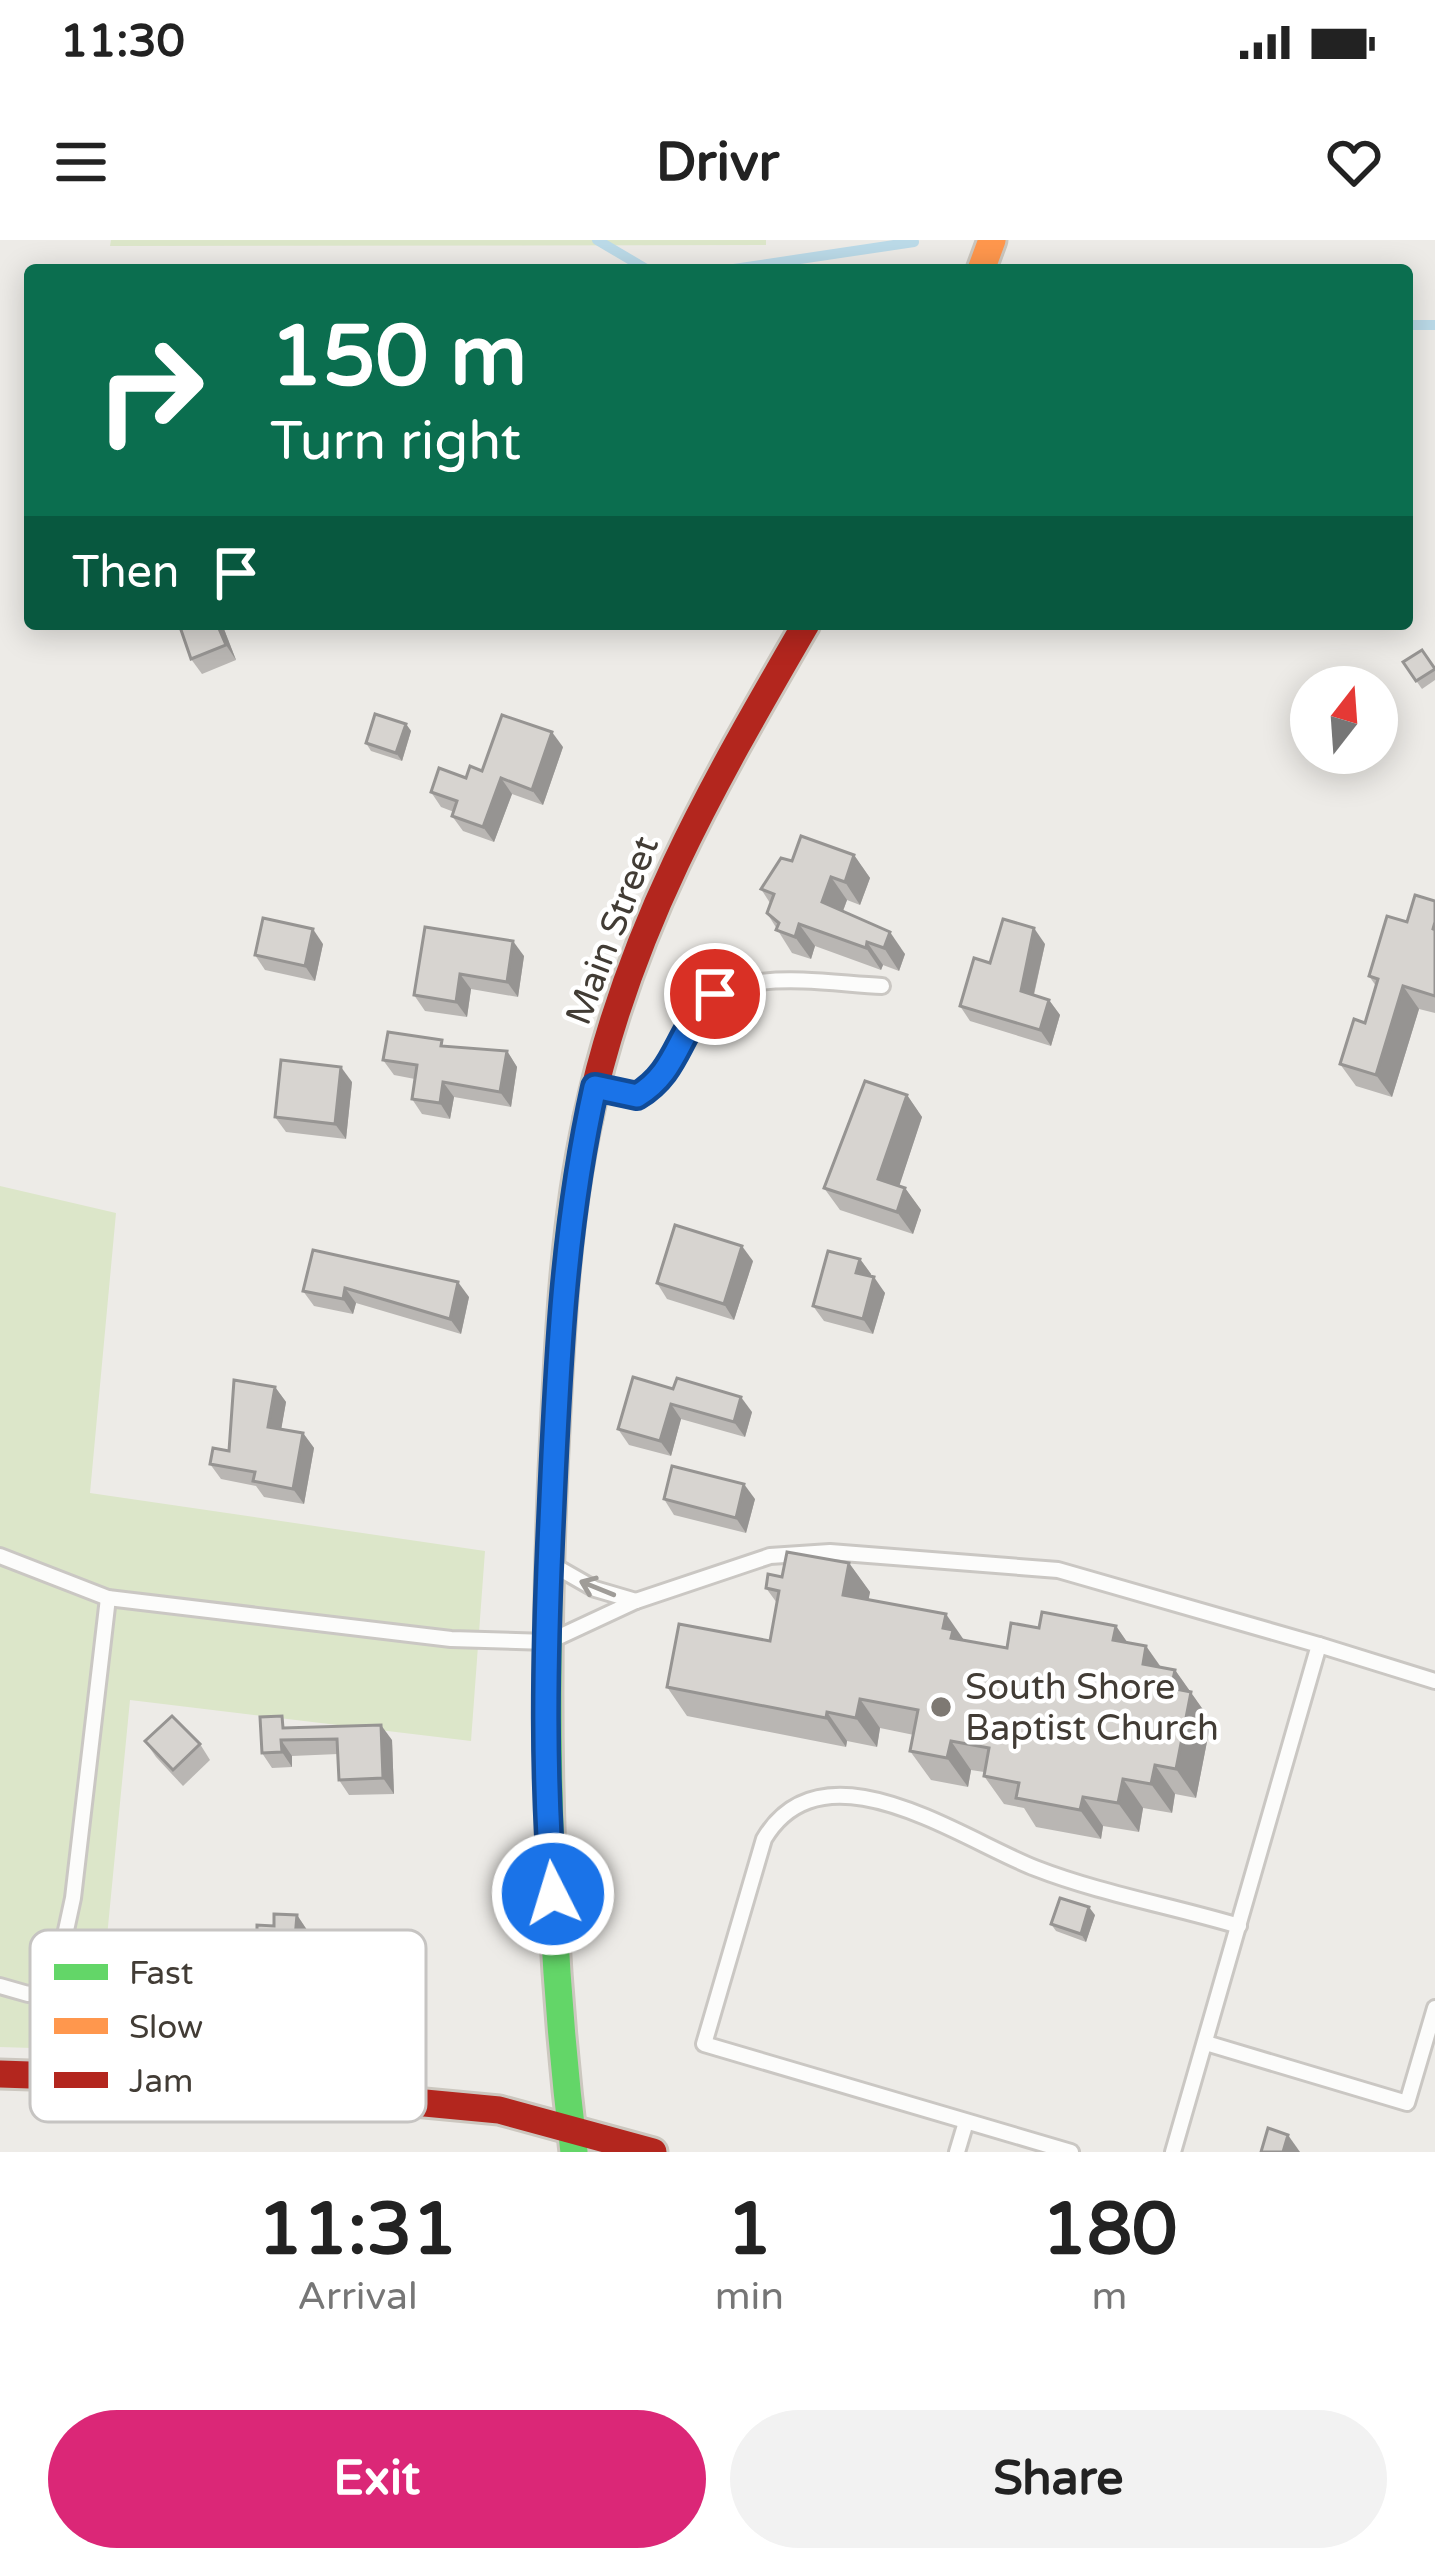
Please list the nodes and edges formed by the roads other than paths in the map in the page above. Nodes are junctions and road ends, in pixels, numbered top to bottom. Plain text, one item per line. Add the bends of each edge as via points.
1 (803, 630) edge
2 (882, 986) dead end
3 (595, 1087) junction
4 (0, 1556) edge
5 (549, 1563) junction
6 (108, 1598) junction
7 (636, 1601) junction
8 (548, 1642) junction
9 (1319, 1645) junction
10 (1435, 1681) edge
11 (1238, 1926) junction
12 (66, 1930) edge
13 (0, 1986) edge
14 (30, 1994) edge
15 (1435, 2008) edge
16 (1206, 2043) junction
17 (0, 2074) edge
18 (30, 2076) edge
19 (426, 2102) edge
20 (966, 2122) junction
21 (572, 2141) edge
22 (653, 2152) edge
23 (957, 2152) edge
24 (1071, 2152) edge
25 (1173, 2152) edge

1 - 3 main road, Main Street via 649,915
2 - 3 lane via 764,982 715,994 689,1018 662,1080 637,1096
3 - 5 main road, Main Street via 563,1286
4 - 6 lane
7 -> 5 lane
5 - 8 main road, Main Street
6 - 8 lane via 451,1639
6 - 12 lane
7 - 8 lane
7 - 9 lane via 770,1556 830,1552 1058,1570
8 - 21 main road, Main Street via 556,2009
9 - 10 lane
9 - 11 lane
11 - 16 lane
11 - 20 lane via 1038,1869 951,1825 862,1800 812,1795 791,1804 764,1839 704,2044
13 - 14 lane
15 - 16 lane via 1407,2103
16 - 25 lane
17 - 18 main road
19 - 21 main road via 499,2110
20 - 23 lane
20 - 24 lane
21 - 22 main road

